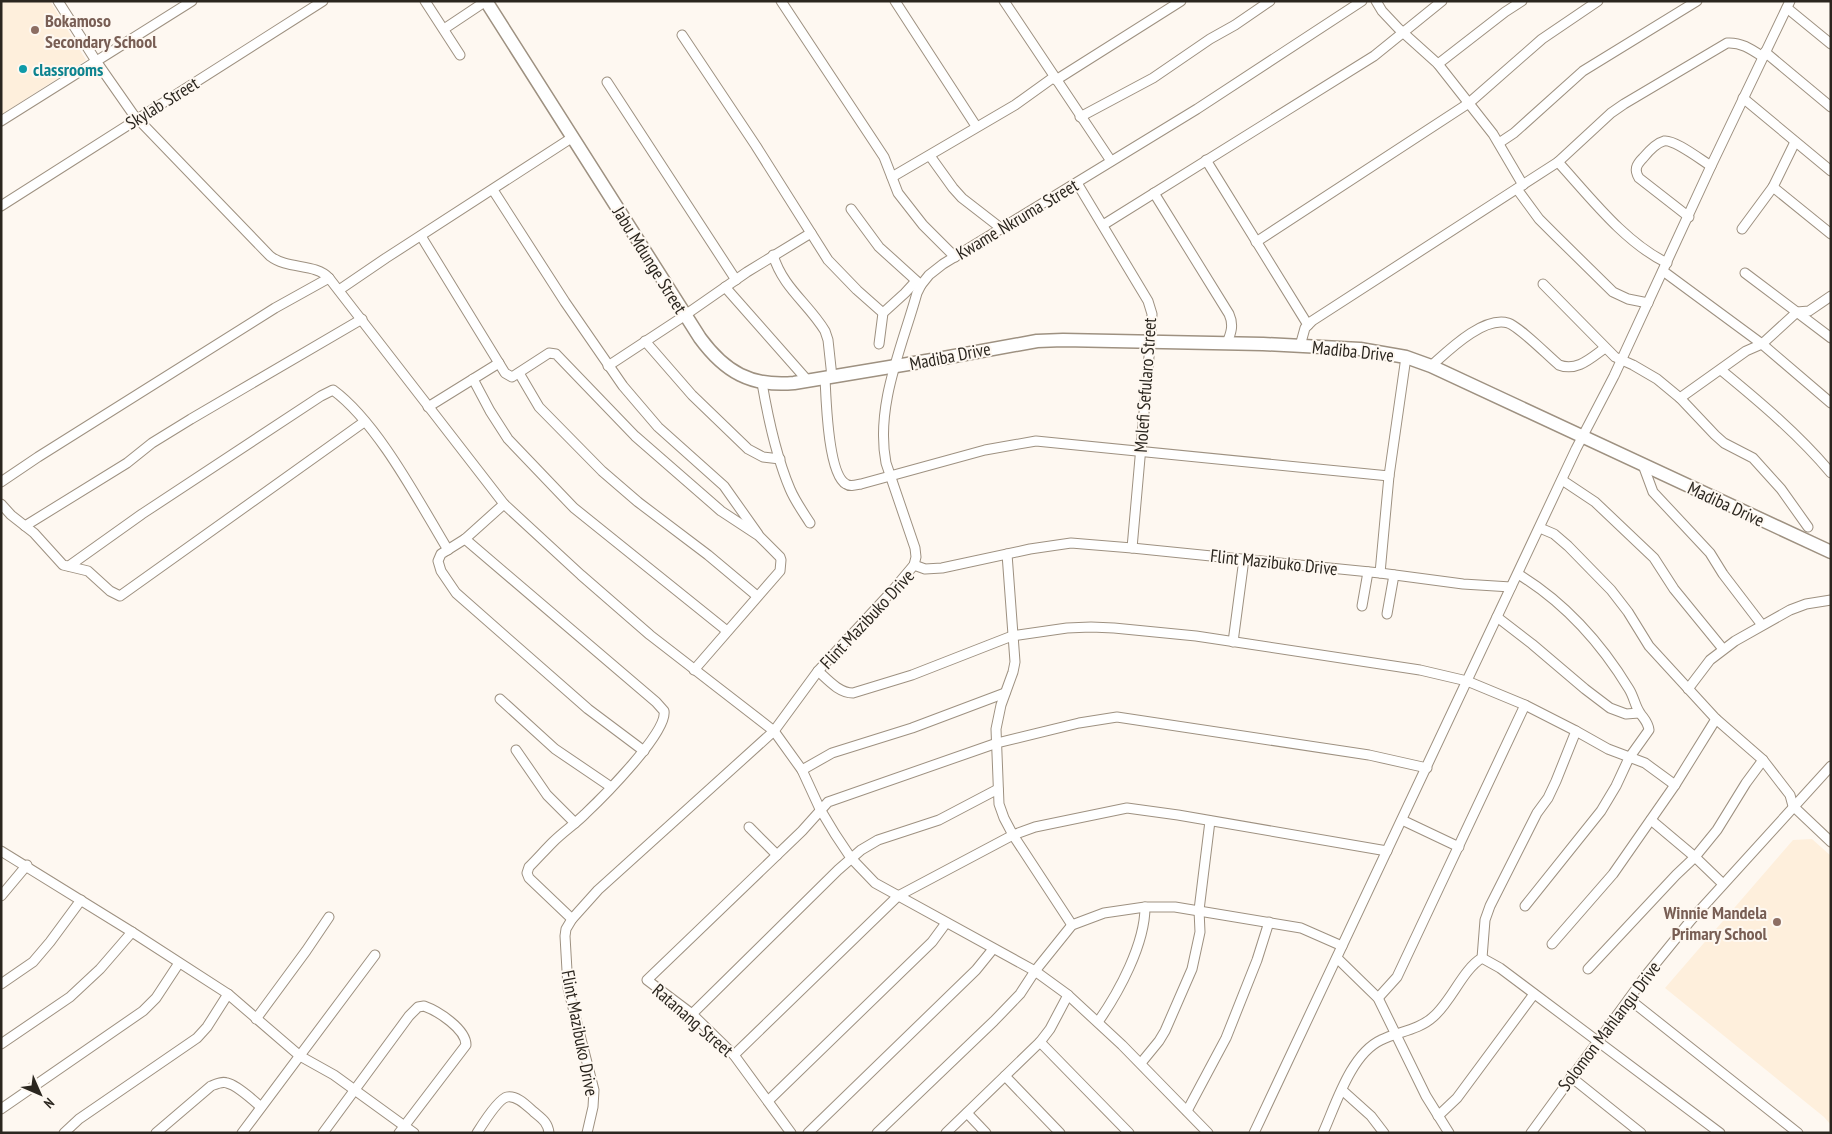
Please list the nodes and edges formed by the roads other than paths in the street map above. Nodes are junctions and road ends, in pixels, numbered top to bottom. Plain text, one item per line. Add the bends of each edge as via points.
1 (192, 1) edge
2 (323, 1) edge
3 (425, 1) edge
4 (486, 1) edge
5 (781, 1) edge
6 (895, 1) edge
7 (1181, 1) edge
8 (1270, 1) edge
9 (1362, 1) edge
10 (1376, 1) edge
11 (1442, 1) edge
12 (1522, 1) edge
13 (1598, 1) edge
14 (1697, 1) edge
15 (61, 2) edge
16 (1005, 2) edge
17 (1789, 5) edge
18 (444, 29) junction
19 (1403, 33) junction
20 (682, 35) dead end
21 (1831, 44) edge
22 (460, 55) dead end
23 (1764, 55) junction
24 (96, 61) junction
25 (1438, 64) junction
26 (1055, 79) junction
27 (607, 82) dead end
28 (1743, 98) junction
29 (1469, 103) junction
30 (1831, 107) edge
31 (1080, 117) junction
32 (138, 119) junction
33 (1, 121) edge
34 (976, 126) junction
35 (573, 137) junction
36 (1795, 142) junction
37 (1499, 143) junction
38 (930, 156) junction
39 (1206, 160) junction
40 (1111, 161) junction
41 (1558, 162) junction
42 (1711, 166) junction
43 (1831, 171) edge
44 (892, 177) junction
45 (1077, 183) junction
46 (1520, 187) junction
47 (1772, 187) junction
48 (492, 190) junction
49 (1154, 193) junction
50 (1, 206) edge
51 (851, 209) dead end
52 (1689, 217) junction
53 (1103, 225) junction
54 (1002, 229) junction
55 (1742, 229) dead end
56 (811, 233) junction
57 (1831, 234) edge
58 (422, 236) junction
59 (1256, 242) junction
60 (773, 255) junction
61 (955, 257) junction
62 (1665, 267) junction
63 (1745, 273) dead end
64 (329, 278) junction
65 (736, 280) junction
66 (919, 283) junction
67 (1543, 284) dead end
68 (725, 287) junction
69 (340, 290) junction
70 (1831, 296) edge
71 (1648, 303) junction
72 (1798, 312) junction
73 (883, 313) junction
74 (685, 315) junction
75 (362, 319) junction
76 (1308, 325) junction
77 (1831, 338) edge
78 (645, 341) junction
79 (1150, 342) junction
80 (1227, 343) junction
81 (879, 344) dead end
82 (1762, 344) junction
83 (1300, 346) junction
84 (1605, 348) junction
85 (1406, 357) junction
86 (1621, 360) junction
87 (499, 362) junction
88 (608, 366) junction
89 (1432, 366) junction
90 (896, 367) junction
91 (1720, 370) junction
92 (519, 373) junction
93 (473, 378) junction
94 (828, 378) junction
95 (808, 381) junction
96 (762, 383) junction
97 (1680, 398) junction
98 (1831, 403) edge
99 (428, 407) junction
100 (364, 422) junction
101 (1582, 436) junction
102 (1140, 452) junction
103 (780, 459) junction
104 (1643, 465) junction
105 (1831, 473) edge
106 (889, 475) junction
107 (1389, 476) junction
108 (1562, 480) junction
109 (1, 482) edge
110 (1, 504) edge
111 (504, 504) junction
112 (810, 523) dead end
113 (25, 526) junction
114 (1808, 527) dead end
115 (1540, 528) junction
116 (759, 536) junction
117 (465, 539) junction
118 (1132, 548) junction
119 (448, 550) junction
120 (1831, 552) edge
121 (1007, 554) junction
122 (1244, 559) junction
123 (914, 565) junction
124 (69, 566) junction
125 (1368, 572) junction
126 (1380, 573) junction
127 (1518, 574) junction
128 (1394, 575) junction
129 (1511, 588) junction
130 (757, 596) junction
131 (1831, 600) edge
132 (1362, 606) dead end
133 (1387, 614) dead end
134 (1498, 617) junction
135 (1762, 625) junction
136 (727, 631) junction
137 (1012, 636) junction
138 (1233, 642) junction
139 (1723, 649) junction
140 (694, 670) junction
141 (818, 671) junction
142 (1467, 681) junction
143 (1688, 689) junction
144 (1005, 693) junction
145 (500, 699) dead end
146 (1525, 705) junction
147 (1639, 713) junction
148 (1716, 719) junction
149 (774, 731) junction
150 (1576, 731) junction
151 (997, 743) junction
152 (516, 750) dead end
153 (644, 751) junction
154 (1629, 758) junction
155 (1763, 760) junction
156 (1831, 766) edge
157 (1427, 768) junction
158 (802, 770) junction
159 (1675, 785) junction
160 (611, 787) junction
161 (998, 789) junction
162 (1794, 806) junction
163 (820, 809) junction
164 (1402, 820) junction
165 (1650, 820) junction
166 (1210, 821) junction
167 (575, 823) junction
168 (749, 827) dead end
169 (1013, 835) junction
170 (1831, 842) edge
171 (1459, 847) junction
172 (1, 851) edge
173 (1387, 851) junction
174 (777, 855) junction
175 (1695, 857) junction
176 (851, 858) junction
177 (26, 866) junction
178 (1723, 884) junction
179 (1, 896) edge
180 (898, 896) junction
181 (81, 900) junction
182 (1525, 906) dead end
183 (1145, 907) junction
184 (1200, 910) junction
185 (329, 917) dead end
186 (572, 918) junction
187 (1269, 922) junction
188 (946, 923) junction
189 (1072, 925) junction
190 (132, 932) junction
191 (1552, 944) dead end
192 (1342, 946) junction
193 (993, 949) junction
194 (375, 955) dead end
195 (1337, 958) junction
196 (1482, 958) junction
197 (179, 963) junction
198 (1588, 969) dead end
199 (1035, 971) junction
200 (1, 984) edge
201 (228, 994) junction
202 (1534, 994) junction
203 (1068, 995) junction
204 (1378, 998) junction
205 (1629, 999) junction
206 (692, 1014) junction
207 (256, 1019) junction
208 (1098, 1022) junction
209 (1396, 1034) junction
210 (1598, 1041) junction
211 (1040, 1042) junction
212 (1, 1044) edge
213 (734, 1055) junction
214 (300, 1056) junction
215 (1141, 1063) junction
216 (1005, 1076) junction
217 (1571, 1077) junction
218 (355, 1090) junction
219 (1342, 1090) junction
220 (768, 1101) junction
221 (261, 1107) junction
222 (1, 1109) edge
223 (1187, 1111) junction
224 (967, 1113) junction
225 (1438, 1116) junction
226 (402, 1129) edge
227 (1534, 1132) edge
228 (64, 1133) edge
229 (156, 1133) edge
230 (242, 1133) edge
231 (323, 1133) edge
232 (414, 1133) edge
233 (477, 1133) edge
234 (549, 1133) edge
235 (587, 1133) edge
236 (791, 1133) edge
237 (808, 1133) edge
238 (877, 1133) edge
239 (946, 1133) edge
240 (986, 1133) edge
241 (1060, 1133) edge
242 (1129, 1133) edge
243 (1208, 1133) edge
244 (1254, 1133) edge
245 (1323, 1133) edge
246 (1384, 1133) edge
247 (1448, 1133) edge
248 (1641, 1133) edge
249 (1720, 1133) edge
250 (1798, 1133) edge

1 - 24 street
2 - 32 street, Skylab Street
3 - 18 street
4 - 18 street
4 - 35 street, Jabu Mdunge Street
5 - 44 street via 884,157
6 - 34 street
7 - 26 street
8 - 31 street via 1153,78
9 - 40 street, Kwame Nkruma Street
10 - 19 street
11 - 19 street
12 - 25 street
13 - 29 street via 1542,39
14 - 37 street via 1583,71
15 - 24 street
16 - 26 street
17 - 21 street
17 - 23 street
18 - 22 street
19 - 25 street
19 - 39 street via 1374,56
20 - 56 street
23 - 28 street
23 - 30 street
23 - 41 street via 1743,45 1727,44 1611,113
24 - 32 street
24 - 33 street
25 - 29 street
26 - 31 street
26 - 34 street
27 - 65 street
28 - 36 street
28 - 42 street
29 - 37 street
29 - 59 street
31 - 40 street
32 - 50 street, Skylab Street
32 - 64 street via 270,256 283,264 319,271
34 - 38 street
35 - 48 street
35 - 74 street, Jabu Mdunge Street
36 - 43 street
36 - 47 street
37 - 46 street
38 - 44 street
38 - 54 street via 962,198
39 - 49 street
39 - 59 street
40 - 45 street, Kwame Nkruma Street
41 - 46 street
41 - 62 street via 1602,210
42 - 52 street
42 - 52 street via 1666,141 1648,152 1636,167 1640,178
44 - 61 street via 895,188 916,217
45 - 53 street, Molefi Sefularo Street
45 - 54 street, Kwame Nkruma Street
46 - 71 street via 1544,224 1613,292
46 - 76 street
47 - 55 street
47 - 57 street
48 - 58 street
48 - 88 street
49 - 53 street
49 - 80 street via 1230,314 1232,327
51 - 66 street via 879,247
52 - 62 street
53 - 79 street, Molefi Sefularo Street via 1148,301 1152,314
54 - 61 street, Kwame Nkruma Street
56 - 60 street
56 - 73 street via 828,260
58 - 69 street
58 - 87 street
59 - 76 street
60 - 65 street
60 - 94 street via 785,282 825,331
61 - 66 street, Kwame Nkruma Street
62 - 71 street
62 - 82 street
63 - 72 street
64 - 69 street
64 - 109 street via 38,456
65 - 68 street
66 - 73 street
66 - 90 street, Kwame Nkruma Street
67 - 84 street
68 - 74 street
68 - 95 street
69 - 75 street
70 - 72 street via 1809,311
71 - 86 street
72 - 77 street
72 - 82 street
73 - 81 street
74 - 78 street
74 - 96 street, Jabu Mdunge Street via 718,360 736,373
75 - 99 street
75 - 113 street via 191,419
76 - 83 street
78 - 88 street
78 - 103 street via 692,395 748,448 763,457
79 - 80 street, Madiba Drive
79 - 90 street, Madiba Drive via 1037,341
79 - 102 street, Molefi Sefularo Street
80 - 83 street, Madiba Drive
82 - 91 street
82 - 98 street
83 - 85 street, Madiba Drive via 1373,350
84 - 86 street
84 - 89 street via 1580,365 1565,368 1513,326 1500,322 1462,338
85 - 89 street, Madiba Drive
85 - 107 street
86 - 97 street via 1657,379
86 - 101 street
87 - 92 street via 510,376
87 - 93 street
88 - 116 street via 650,419 724,486
89 - 101 street, Madiba Drive
90 - 94 street, Jabu Mdunge Street
90 - 106 street, Kwame Nkruma Street via 887,394 884,430
91 - 97 street
91 - 105 street via 1767,408
92 - 116 street via 549,353 556,354 646,447 721,511
92 - 130 street via 539,407 609,477
93 - 99 street
93 - 136 street via 508,439 574,508
94 - 95 street, Jabu Mdunge Street
94 - 106 street via 828,433 840,478 844,484 854,486
95 - 96 street, Jabu Mdunge Street
96 - 103 street
97 - 114 street via 1724,443 1758,463
99 - 111 street
100 - 119 street via 389,455
100 - 124 street via 123,595 110,592 88,571
100 - 124 street via 338,394 330,391
101 - 104 street, Madiba Drive
101 - 108 street
102 - 106 street via 1036,441
102 - 107 street
102 - 118 street, Molefi Sefularo Street
103 - 112 street via 791,490
104 - 120 street, Madiba Drive
104 - 135 street via 1653,492 1710,553
106 - 123 street, Kwame Nkruma Street via 915,548
107 - 126 street
108 - 115 street
108 - 139 street via 1595,502 1654,558
110 - 113 street
111 - 117 street
111 - 140 street via 581,575
113 - 124 street via 63,565
115 - 127 street
115 - 143 street via 1554,534 1568,546 1611,590 1649,646
116 - 130 street via 780,557 782,566
117 - 119 street
117 - 153 street via 662,707 664,719
118 - 121 street, Flint Mazibuko Drive via 1072,543
118 - 122 street, Flint Mazibuko Drive
119 - 153 street via 440,557 439,565 456,593 588,709
121 - 123 street, Flint Mazibuko Drive via 933,569
121 - 137 street
122 - 125 street, Flint Mazibuko Drive
122 - 138 street
123 - 141 street, Flint Mazibuko Drive
125 - 126 street, Flint Mazibuko Drive
125 - 132 street
126 - 128 street, Flint Mazibuko Drive
127 - 129 street
127 - 147 street via 1549,594 1584,629 1628,688
128 - 129 street, Flint Mazibuko Drive
128 - 133 street
129 - 134 street
130 - 136 street
131 - 135 street via 1806,604
134 - 142 street
134 - 147 street via 1610,708 1626,714
135 - 139 street
136 - 140 street
137 - 138 street via 1099,627
137 - 141 street via 853,694 841,691
137 - 144 street via 1015,662
138 - 142 street via 1420,670
139 - 143 street via 1710,660
140 - 149 street
141 - 149 street, Flint Mazibuko Drive
142 - 146 street
142 - 157 street
143 - 148 street
144 - 151 street via 996,729
144 - 158 street via 912,728 832,752
145 - 160 street via 555,749
146 - 150 street
146 - 171 street
147 - 154 street via 1649,730
148 - 155 street
148 - 159 street
149 - 158 street
149 - 186 street, Flint Mazibuko Drive via 598,890
150 - 154 street
150 - 196 street via 1548,798 1537,813 1490,906 1485,920
151 - 157 street via 1117,717 1369,755
151 - 161 street
151 - 163 street via 835,799
152 - 167 street via 547,795
153 - 160 street
154 - 159 street via 1646,763
154 - 182 street via 1602,811
155 - 162 street via 1790,795
155 - 175 street via 1717,830
156 - 162 street, Solomon Mahlangu Drive
157 - 164 street
158 - 163 street
159 - 165 street
160 - 167 street
161 - 169 street via 1004,818
161 - 176 street via 939,820 878,840
162 - 170 street
162 - 178 street, Solomon Mahlangu Drive
163 - 174 street
163 - 176 street
164 - 171 street
164 - 173 street
165 - 175 street
165 - 191 street via 1613,874
166 - 169 street via 1127,808 1035,827
166 - 173 street
166 - 184 street
167 - 186 street via 554,841 527,873 534,884
168 - 174 street
169 - 180 street
169 - 189 street
171 - 204 street via 1397,977
172 - 177 street
173 - 192 street
174 - 206 street, Ratanang Street via 647,980
175 - 178 street
175 - 198 street
176 - 180 street via 875,883
176 - 206 street
177 - 179 street
177 - 181 street
178 - 205 street, Solomon Mahlangu Drive
180 - 188 street
180 - 213 street
181 - 190 street
181 - 200 street via 33,962
183 - 184 street
183 - 189 street via 1104,913
183 - 208 street via 1140,938 1115,997
184 - 187 street
184 - 215 street via 1200,932 1192,969 1165,1031
185 - 207 street
186 - 235 street, Flint Mazibuko Drive via 566,929 565,941 568,988 594,1090
187 - 192 street via 1301,928
187 - 223 street via 1226,1038
188 - 193 street
188 - 220 street via 932,942
189 - 199 street
190 - 197 street
190 - 212 street via 70,997
192 - 195 street
193 - 199 street
193 - 237 street via 976,970
194 - 214 street
195 - 204 street
195 - 244 street
196 - 202 street
196 - 209 street via 1434,1016 1419,1026
197 - 201 street
197 - 222 street via 144,1011
199 - 203 street
199 - 238 street via 1020,994 994,1021
201 - 207 street
201 - 228 street via 197,1038 79,1119
202 - 210 street
202 - 225 street via 1457,1098
203 - 208 street
203 - 211 street
204 - 209 street
205 - 210 street, Solomon Mahlangu Drive
205 - 250 street
206 - 213 street, Ratanang Street
207 - 214 street
208 - 215 street
209 - 219 street via 1367,1049
209 - 225 street
210 - 217 street, Solomon Mahlangu Drive
210 - 249 street
211 - 216 street
211 - 242 street
213 - 220 street, Ratanang Street
214 - 218 street
214 - 221 street
215 - 223 street
216 - 224 street
216 - 241 street
217 - 227 street, Solomon Mahlangu Drive
217 - 248 street
218 - 226 street
218 - 226 street via 414,1012 424,1006 462,1032 466,1044
218 - 231 street
219 - 245 street
219 - 246 street
220 - 236 street, Ratanang Street
221 - 229 street via 234,1086 219,1083 211,1086
221 - 230 street
223 - 243 street
224 - 239 street
224 - 240 street
225 - 247 street
226 - 232 street
233 - 234 street via 495,1107 507,1097 521,1101 545,1121

